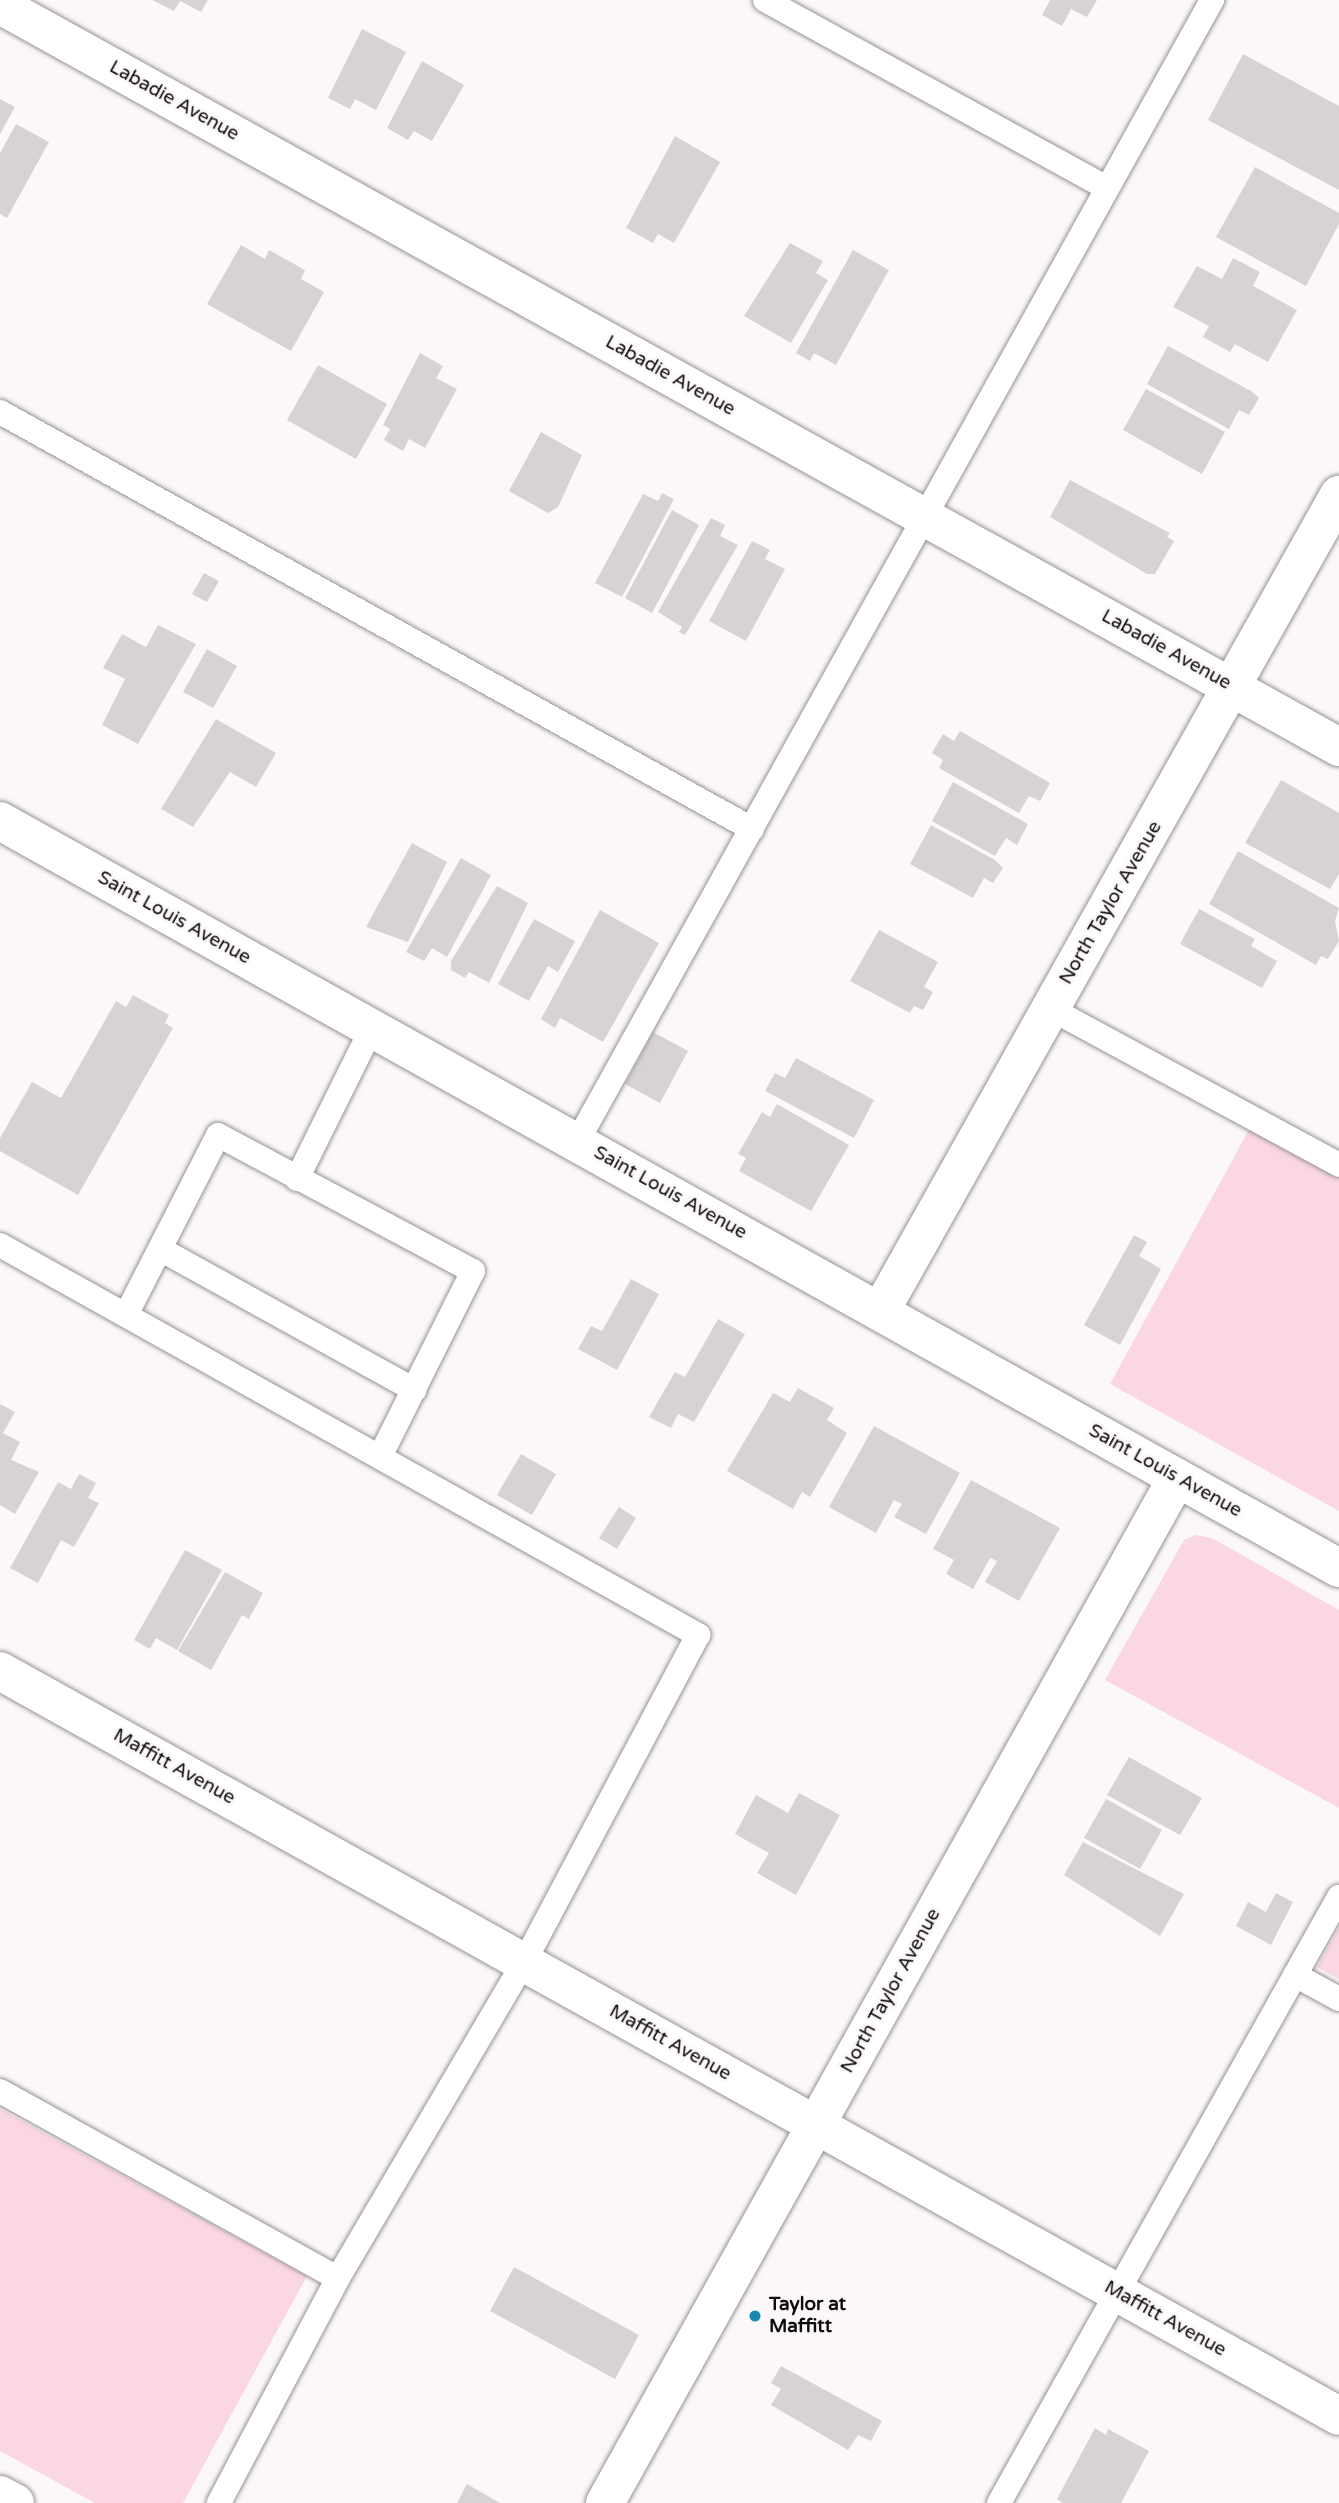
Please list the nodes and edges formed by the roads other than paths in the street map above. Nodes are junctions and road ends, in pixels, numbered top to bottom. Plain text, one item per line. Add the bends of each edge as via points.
1 (765, 0) edge
2 (1212, 0) edge
3 (0, 5) edge
4 (1105, 187) junction
5 (0, 412) edge
6 (1339, 495) edge
7 (926, 518) junction
8 (1233, 688) junction
9 (1339, 747) edge
10 (0, 821) edge
11 (752, 829) junction
12 (1051, 1009) junction
13 (372, 1028) junction
14 (578, 1142) junction
15 (1339, 1165) edge
16 (297, 1179) junction
17 (0, 1245) edge
18 (160, 1249) junction
19 (881, 1310) junction
20 (126, 1315) junction
21 (414, 1390) junction
22 (380, 1457) junction
23 (1177, 1478) junction
24 (1339, 1568) edge
25 (0, 1671) edge
26 (1339, 1897) edge
27 (524, 1962) junction
28 (1295, 1975) junction
29 (1339, 1999) edge
30 (0, 2091) edge
31 (816, 2124) junction
32 (338, 2278) junction
33 (1118, 2292) junction
34 (1339, 2416) edge
35 (0, 2495) edge
36 (15, 2503) edge
37 (219, 2503) edge
38 (605, 2503) edge
39 (999, 2503) edge

1 - 4 lane
2 - 4 lane
3 - 7 street, Labadie Avenue
4 - 7 lane
5 - 11 lane
6 - 8 street, North Taylor Avenue
7 - 8 street, Labadie Avenue
7 - 11 lane
8 - 9 street, Labadie Avenue
8 - 12 street, North Taylor Avenue
10 - 13 street, Saint Louis Avenue
11 - 14 lane
12 - 15 lane
12 - 19 street, North Taylor Avenue
13 - 14 street, Saint Louis Avenue
13 - 16 lane
14 - 19 street, Saint Louis Avenue
16 - 18 lane via 218,1135
16 - 21 lane via 473,1271
17 - 20 lane
18 - 20 lane
18 - 21 lane
19 - 23 street, Saint Louis Avenue
20 - 22 lane
21 - 22 lane
22 - 27 lane via 698,1635
23 - 24 street, Saint Louis Avenue
23 - 31 street, North Taylor Avenue
25 - 27 street, Maffitt Avenue
26 - 28 lane
27 - 31 street, Maffitt Avenue
27 - 32 lane
28 - 29 lane
28 - 33 lane
30 - 32 lane
31 - 33 street, Maffitt Avenue
31 - 38 street, North Taylor Avenue
32 - 37 lane
33 - 34 street, Maffitt Avenue
33 - 39 lane
35 - 36 street

